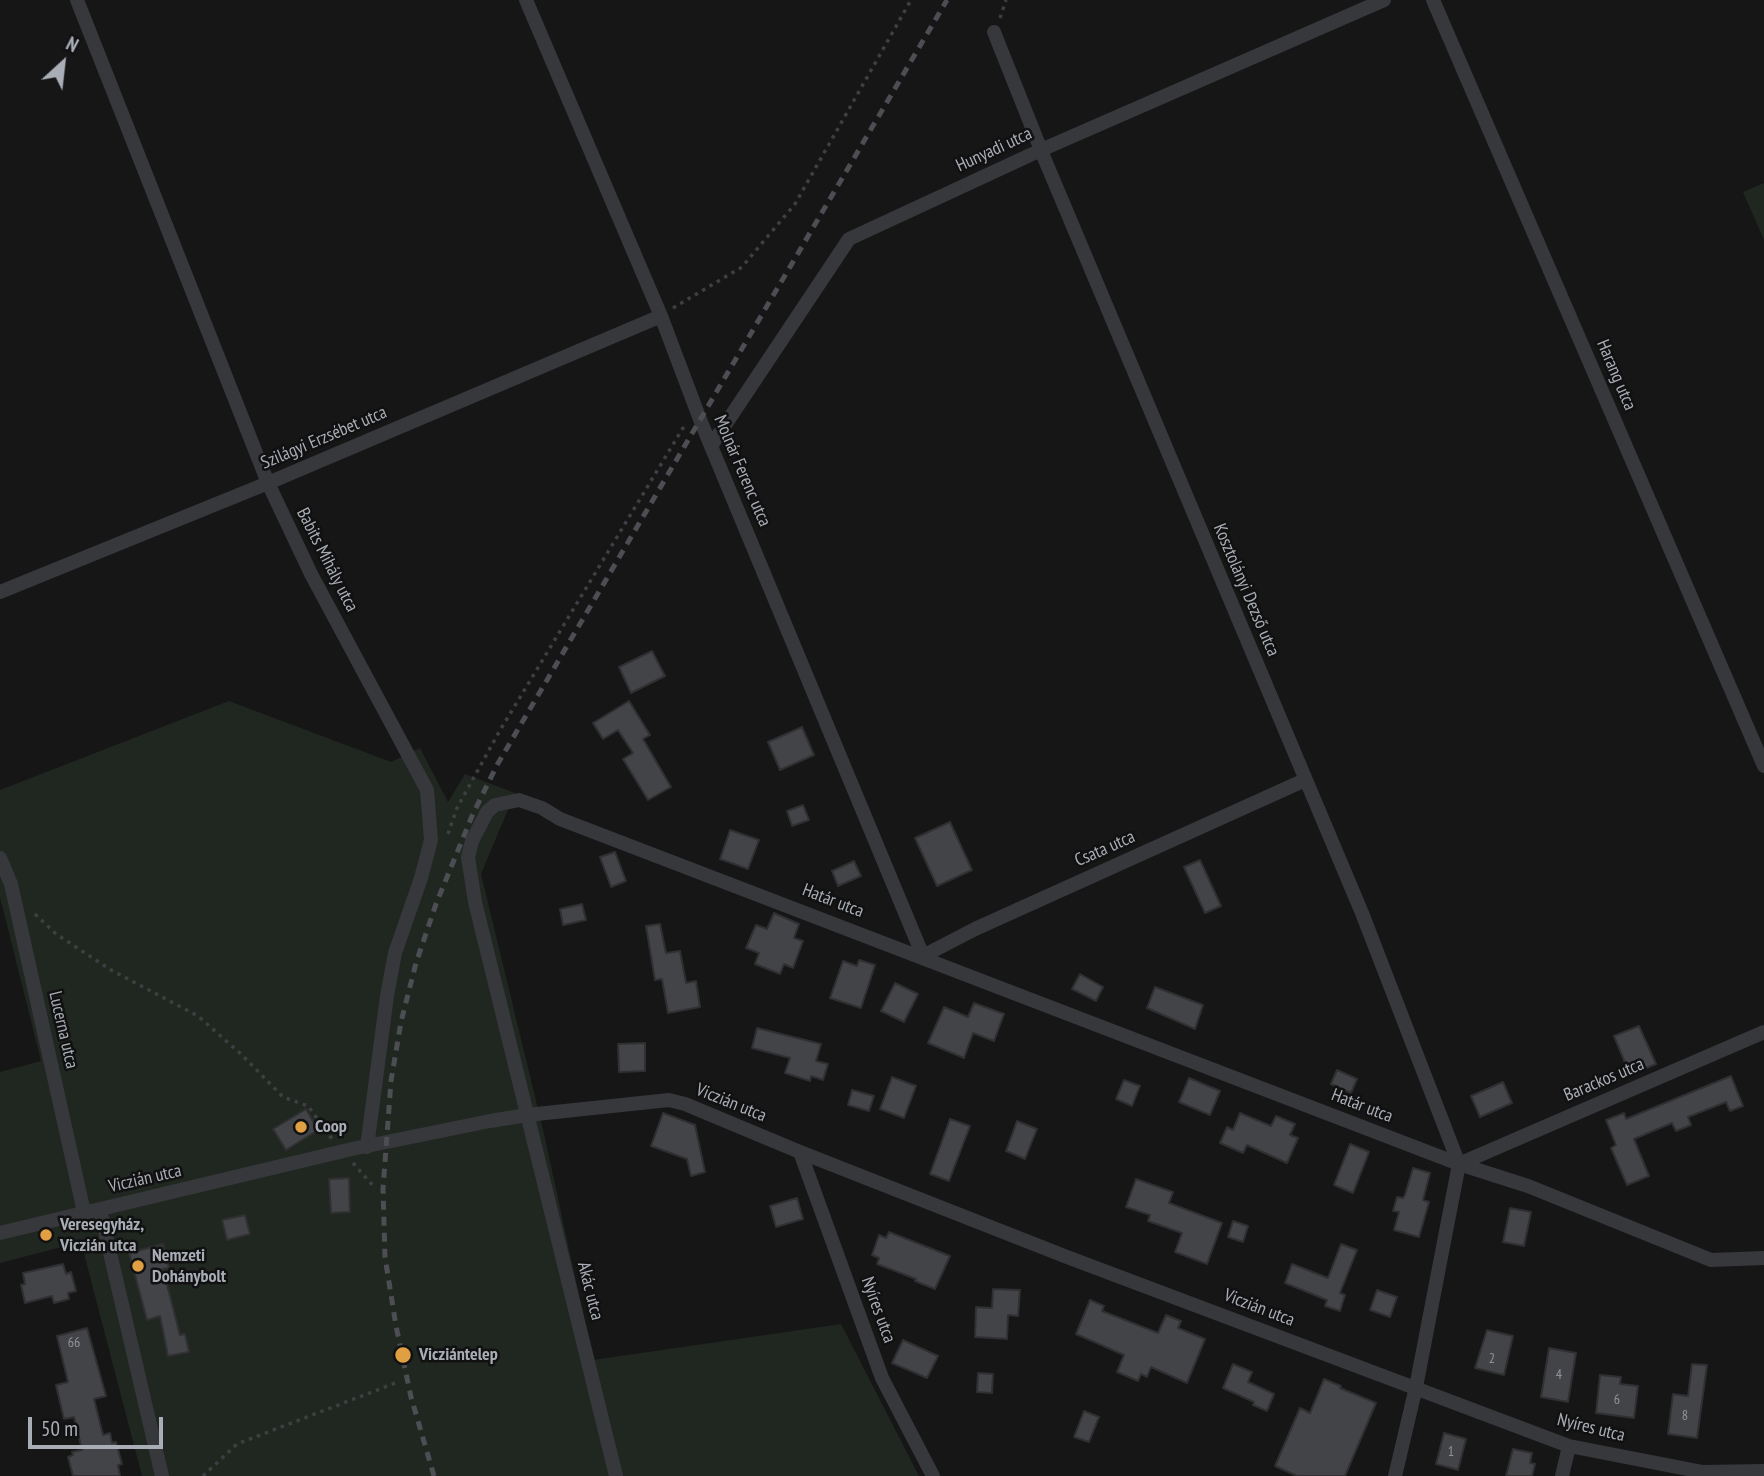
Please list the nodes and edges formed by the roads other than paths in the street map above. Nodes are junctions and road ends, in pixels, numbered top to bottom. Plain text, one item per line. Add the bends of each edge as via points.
1 (77, 0) edge
2 (526, 0) edge
3 (1384, 0) edge
4 (1433, 0) edge
5 (994, 32) dead end
6 (1041, 150) junction
7 (661, 316) junction
8 (711, 446) junction
9 (268, 483) junction
10 (0, 592) edge
11 (1764, 766) edge
12 (1305, 779) junction
13 (0, 858) edge
14 (923, 956) junction
15 (1764, 1032) edge
16 (527, 1115) junction
17 (367, 1147) junction
18 (800, 1152) junction
19 (1459, 1164) junction
20 (100, 1210) junction
21 (84, 1212) junction
22 (0, 1233) edge
23 (1764, 1258) edge
24 (1416, 1387) junction
25 (1569, 1446) junction
26 (1764, 1471) edge
27 (162, 1476) edge
28 (616, 1476) edge
29 (933, 1476) edge
30 (1395, 1476) edge
31 (1562, 1476) edge

1 - 9 street, Babits Mihály utca
2 - 7 street, Molnár Ferenc utca
3 - 6 street, Hunyadi utca
4 - 11 street, Harang utca
5 - 6 street, Kosztolányi Dezső utca
6 - 8 street, Hunyadi utca via 849,239
6 - 12 street, Kosztolányi Dezső utca
7 - 8 street, Molnár Ferenc utca
7 - 9 street, Szilágyi Erzsébet utca
8 - 14 street, Molnár Ferenc utca
9 - 10 street, Szilágyi Erzsébet utca
9 - 17 street, Babits Mihály utca via 311,574 427,790 431,840 395,953
12 - 14 street, Csata utca
12 - 19 street, Kosztolányi Dezső utca
13 - 21 street, Lucerna utca via 13,895
14 - 16 street, Határ utca via 560,819 542,808 519,800 495,805 487,812 467,857
14 - 19 street, Határ utca
15 - 19 street, Barackos utca
16 - 17 street, Viczián utca
16 - 18 street, Viczián utca via 668,1100
16 - 28 street, Akác utca
17 - 20 street, Viczián utca
18 - 24 street, Viczián utca
18 - 29 street, Nyíres utca via 882,1378
19 - 23 street, Határ utca via 1528,1186 1710,1260
19 - 24 street
20 - 21 street, Viczián utca
20 - 27 street
21 - 22 street, Viczián utca
24 - 25 street, Nyíres utca
24 - 30 street
25 - 26 street, Nyíres utca via 1703,1472
25 - 31 street

